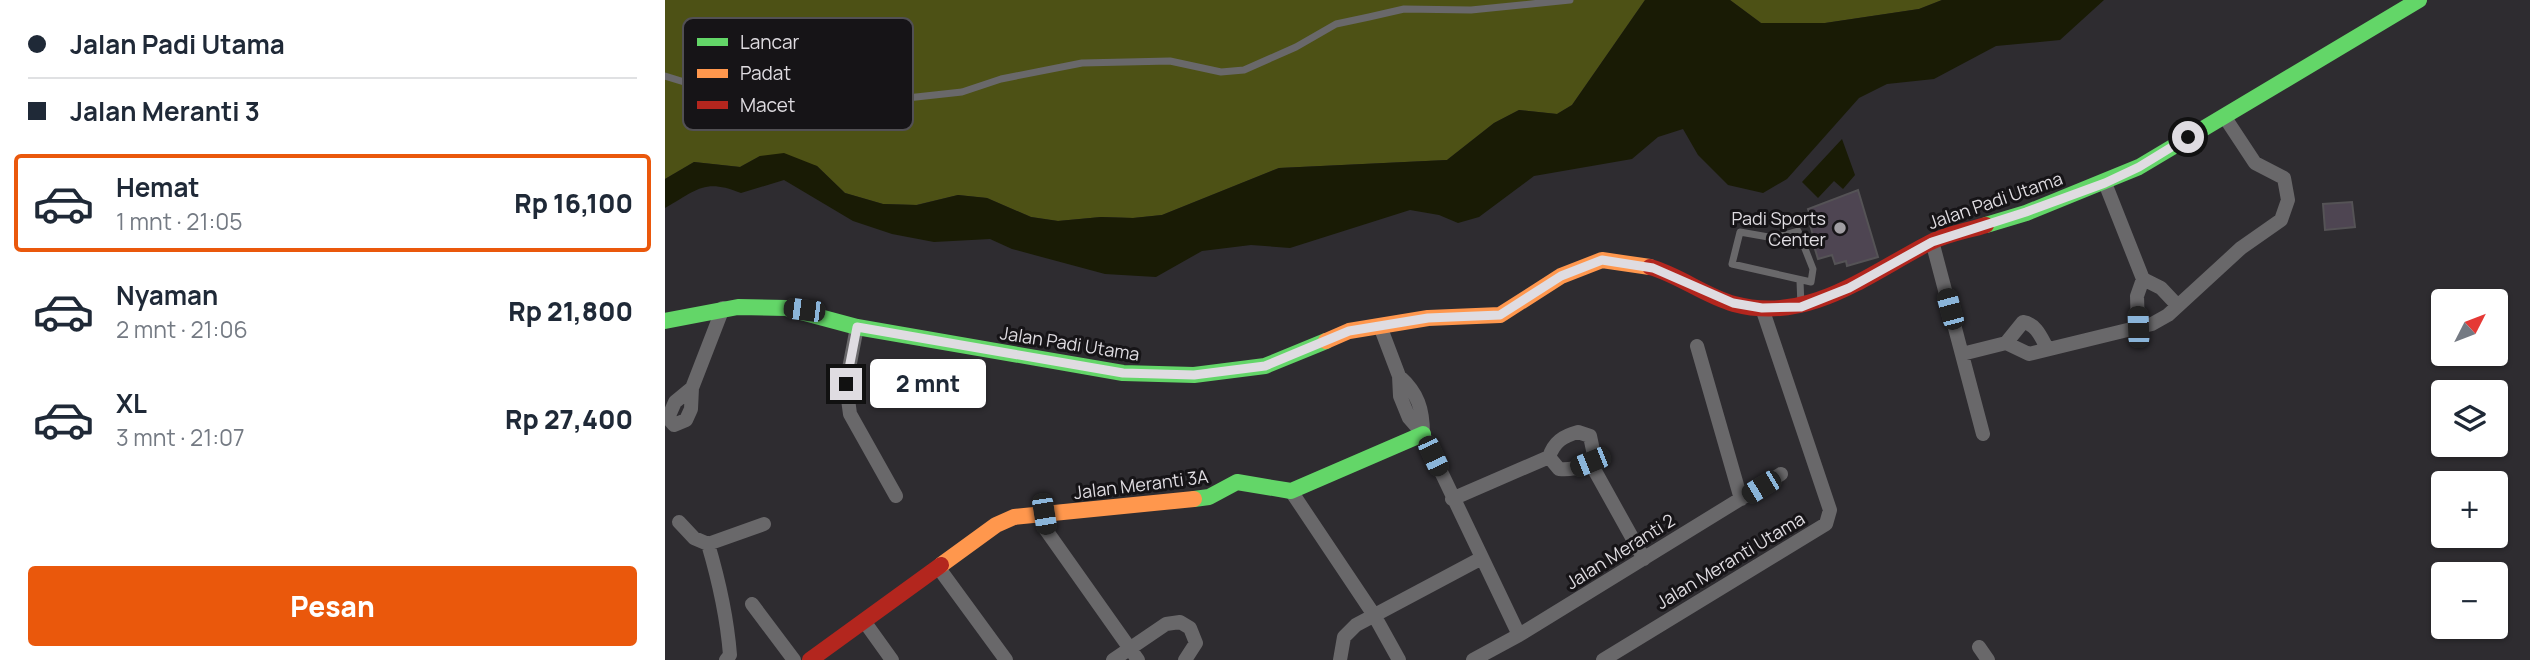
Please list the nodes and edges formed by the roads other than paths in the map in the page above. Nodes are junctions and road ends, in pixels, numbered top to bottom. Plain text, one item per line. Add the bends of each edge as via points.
1 (1570, 0) edge
2 (2419, 0) edge
3 (665, 76) edge
4 (683, 82) edge
5 (913, 97) edge
6 (2224, 116) junction
7 (2105, 183) junction
8 (1932, 242) junction
9 (2143, 278) junction
10 (1800, 281) junction
11 (2178, 306) junction
12 (1801, 307) junction
13 (723, 308) junction
14 (1762, 308) junction
15 (665, 321) edge
16 (1380, 326) junction
17 (857, 327) junction
18 (2138, 327) junction
19 (2006, 343) junction
20 (1697, 346) dead end
21 (2047, 348) junction
22 (1962, 354) junction
23 (692, 388) dead end
24 (1423, 434) junction
25 (1983, 434) dead end
26 (1549, 457) junction
27 (1590, 462) junction
28 (1781, 474) dead end
29 (1291, 491) junction
30 (896, 496) dead end
31 (1453, 499) junction
32 (1741, 499) junction
33 (1044, 514) junction
34 (679, 522) dead end
35 (764, 524) dead end
36 (708, 544) junction
37 (1480, 559) junction
38 (1644, 559) junction
39 (938, 567) junction
40 (752, 604) dead end
41 (1374, 615) junction
42 (863, 621) junction
43 (1519, 635) junction
44 (1979, 646) dead end
45 (1134, 654) edge
46 (726, 660) edge
47 (793, 660) edge
48 (810, 660) edge
49 (892, 660) edge
50 (1006, 660) edge
51 (1113, 660) edge
52 (1185, 660) edge
53 (1340, 660) edge
54 (1399, 660) edge
55 (1473, 660) edge
56 (1603, 660) edge
57 (1988, 660) edge

1 - 5 lane via 1471,10 1404,9 1336,24 1244,70 1221,72 1170,61 1082,62 962,92
2 - 6 street, Jalan Padi Utama
3 - 4 lane
6 - 7 street, Jalan Padi Utama
6 - 11 street via 2255,163 2284,178 2286,210 2281,220 2241,248
7 - 8 street, Jalan Padi Utama
7 - 9 street
8 - 12 street, Jalan Padi Utama via 1849,288
8 - 22 street
9 - 11 street
9 - 18 street via 2137,296
10 - 10 lane via 1732,264 1740,232 1774,239 1798,231 1813,269 1811,282
10 - 12 lane
11 - 18 street via 2152,324
12 - 14 street, Jalan Padi Utama
13 - 15 street, Jalan Padi Utama
13 - 17 street, Jalan Padi Utama via 740,305 821,312
13 - 23 street
14 - 16 street, Jalan Padi Utama via 1711,296 1653,268 1602,260 1561,276 1500,315 1428,318
14 - 56 street, Jalan Meranti Utama via 1830,510 1826,524
16 - 17 street, Jalan Padi Utama via 1349,331 1265,366 1194,375 1123,373
16 - 24 street via 1399,376 1404,407
17 - 30 street via 846,384 850,414
18 - 21 street
19 - 21 street via 2029,354
19 - 21 street via 2023,322 2038,331
19 - 22 street
20 - 32 street
22 - 25 street
24 - 29 street
24 - 31 street
26 - 27 street via 1559,469
26 - 27 street via 1565,435 1578,432 1590,436 1594,445
26 - 31 street
27 - 38 street
28 - 32 street, Jalan Meranti 2
29 - 33 street, Jalan Meranti 3A via 1237,482 1209,498
29 - 41 street
31 - 37 street
32 - 38 street, Jalan Meranti 2
33 - 39 street, Jalan Meranti 3A via 1014,517 996,525
33 - 45 street via 1046,530
34 - 36 street via 694,538
35 - 36 street
36 - 46 street via 729,638
37 - 41 street
37 - 43 street
38 - 43 street, Jalan Meranti 2
39 - 42 street, Jalan Meranti 3A
39 - 50 street
40 - 47 street
41 - 53 street via 1344,638
41 - 54 street
42 - 48 street, Jalan Meranti 3A
42 - 49 street
43 - 55 street, Jalan Meranti 2
44 - 57 street
45 - 51 street
45 - 52 street via 1166,624 1180,622 1191,628 1196,643

